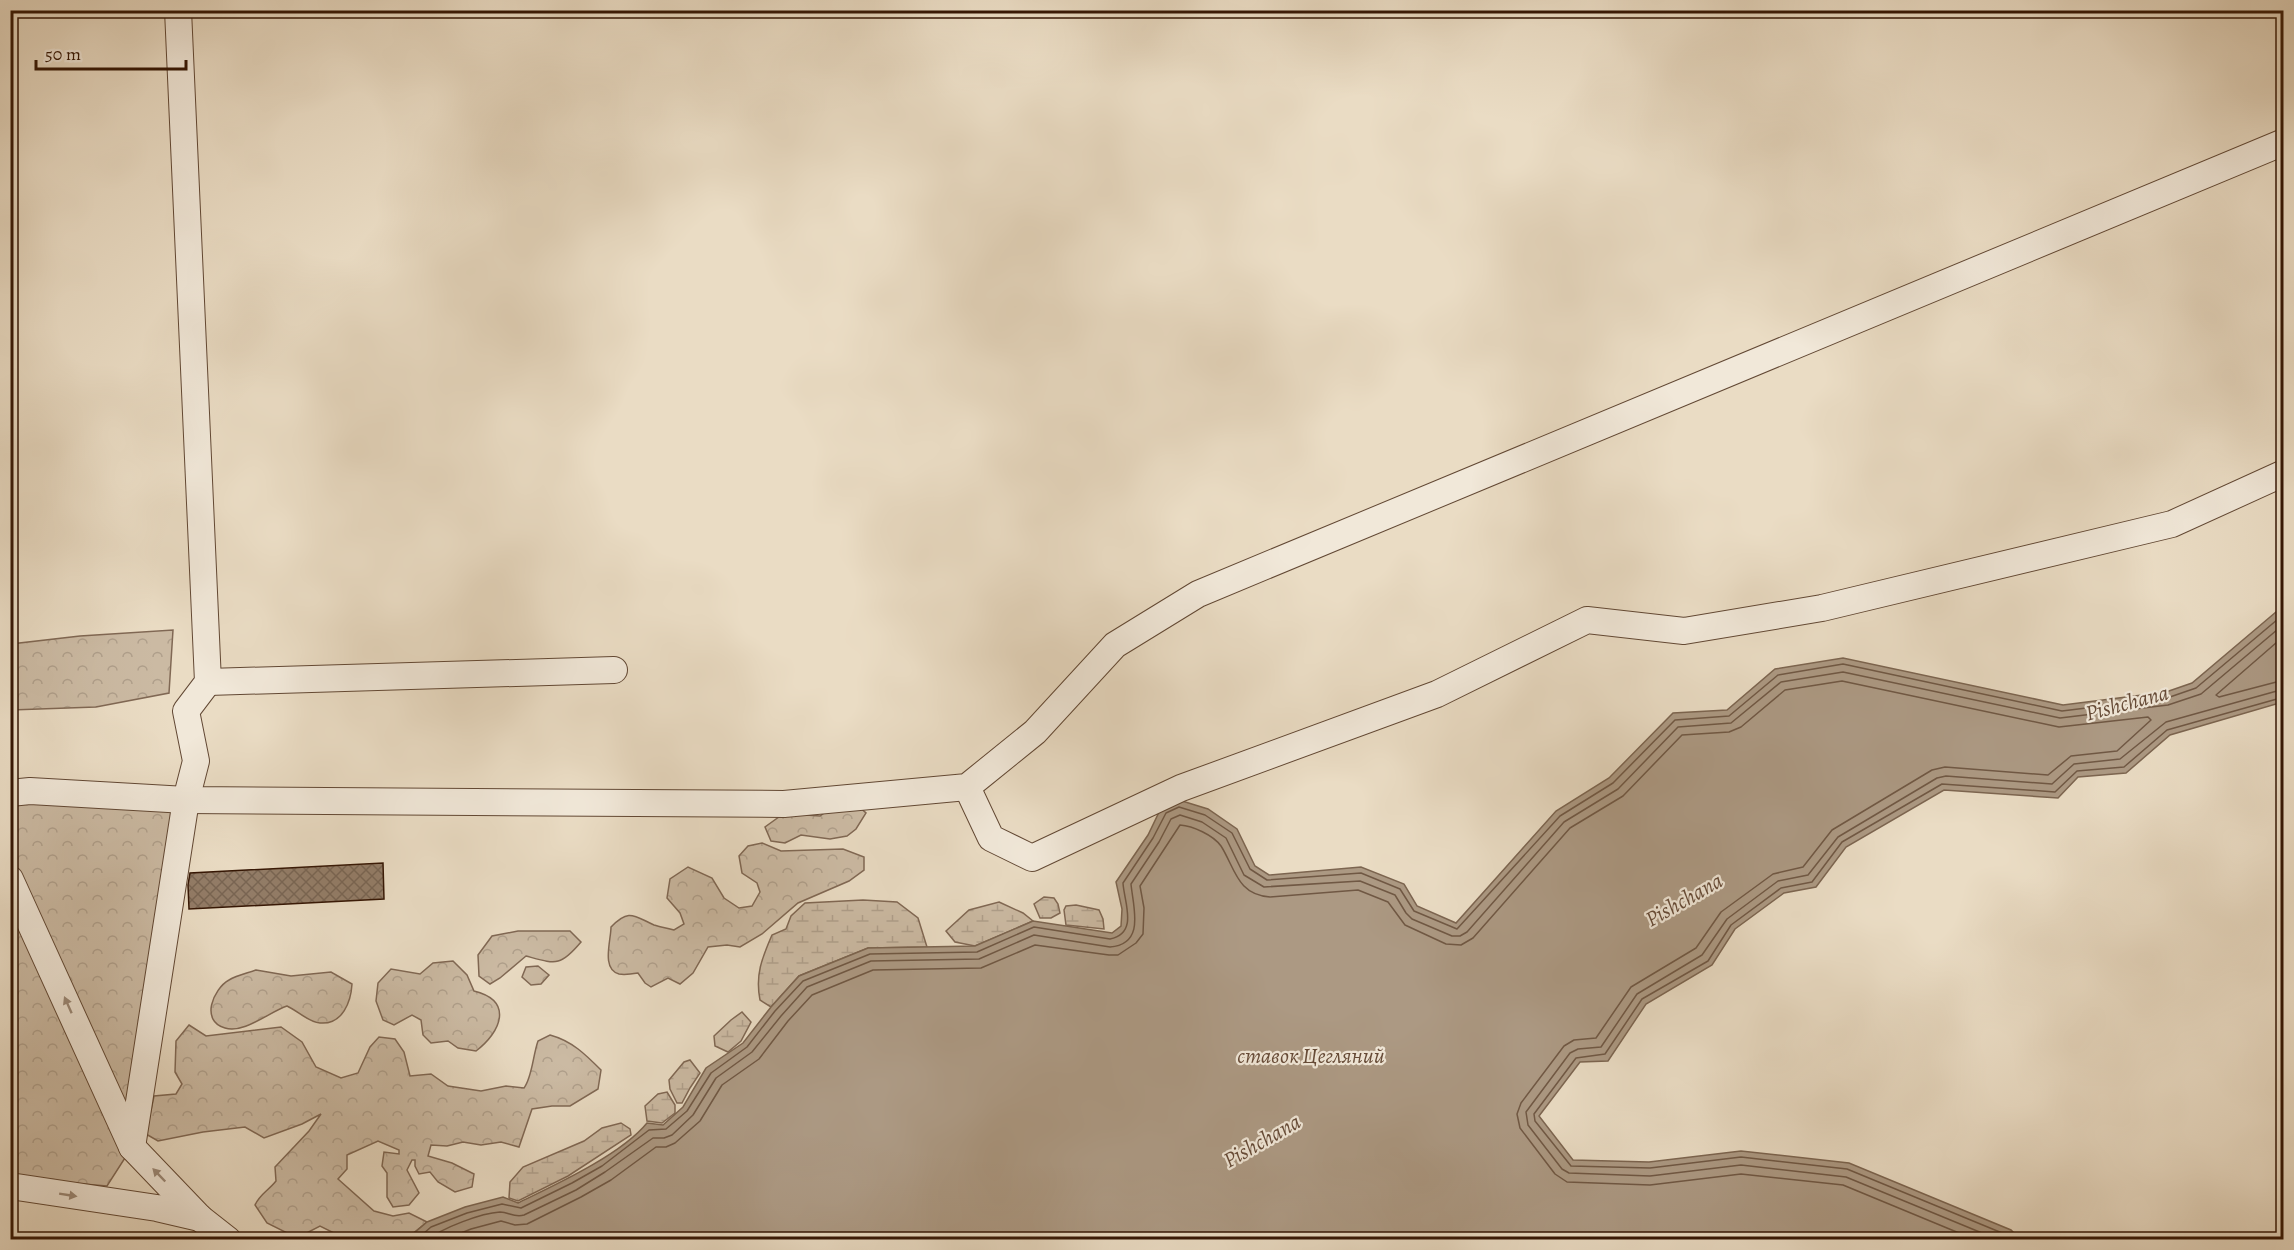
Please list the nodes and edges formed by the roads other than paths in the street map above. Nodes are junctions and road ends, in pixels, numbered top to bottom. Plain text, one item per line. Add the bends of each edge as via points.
1 (178, 10) edge
2 (2283, 142) edge
3 (2283, 473) edge
4 (614, 670) dead end
5 (208, 682) junction
6 (967, 787) junction
7 (10, 793) edge
8 (186, 800) junction
9 (10, 879) edge
10 (132, 1147) junction
11 (10, 1186) edge
12 (200, 1218) junction
13 (228, 1239) edge

1 - 5 street
2 - 6 street via 1197,594 1115,645 1035,732
3 - 6 street via 2172,524 1822,608 1684,632 1587,620 1437,694 1181,788 1032,858 991,838
4 - 5 street
5 - 8 street via 186,711 196,761
6 - 8 street via 784,804
7 - 8 street
8 - 10 street
10 -> 9 street
12 -> 10 street
11 -> 12 street
12 - 13 street

